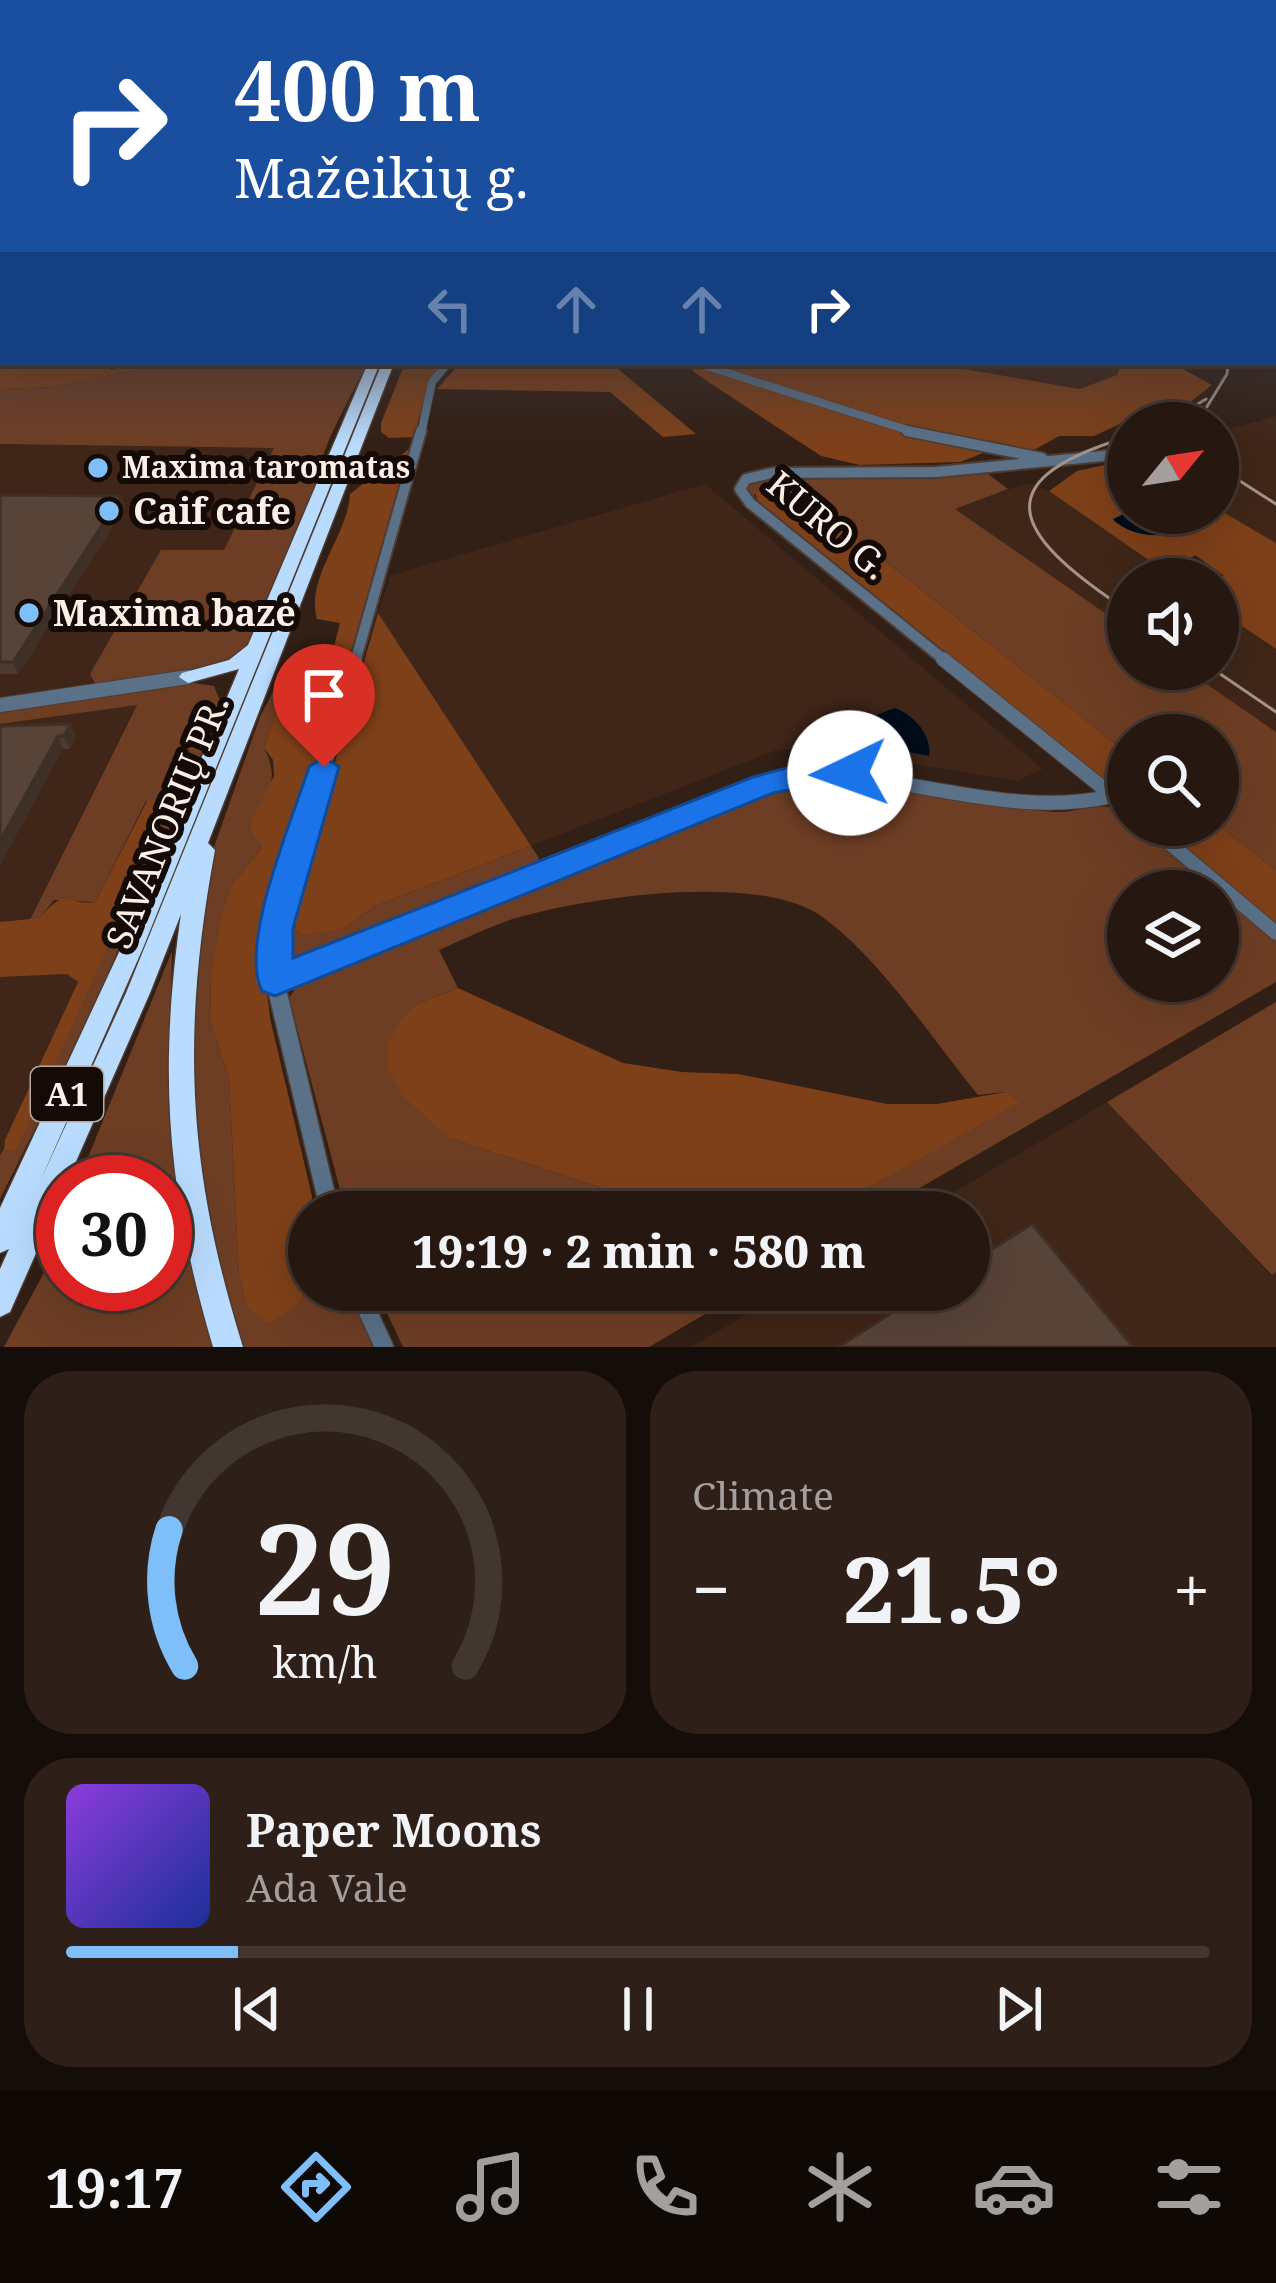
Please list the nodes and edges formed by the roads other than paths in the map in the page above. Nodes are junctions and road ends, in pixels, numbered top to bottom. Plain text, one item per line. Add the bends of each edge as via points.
1 (373, 366) edge
2 (387, 366) edge
3 (445, 366) edge
4 (706, 366) edge
5 (1107, 456) edge
6 (1056, 460) junction
7 (255, 650) junction
8 (188, 677) junction
9 (0, 705) edge
10 (232, 706) junction
11 (1107, 791) edge
12 (216, 797) junction
13 (1107, 797) edge
14 (1173, 846) edge
15 (1276, 933) edge
16 (275, 981) junction
17 (325, 1191) edge
18 (0, 1239) edge
19 (0, 1302) edge
20 (368, 1311) edge
21 (229, 1347) edge
22 (384, 1347) edge

1 - 7 highway, SAVANORIŲ PR. / A1
2 - 12 highway, SAVANORIŲ PR. / A1
3 - 16 street via 432,382 276,928
4 - 6 street via 927,437
5 - 6 street, KURO G.
6 - 11 street, KURO G. via 935,472 772,473 746,479 740,489
7 - 8 highway
7 - 10 highway, SAVANORIŲ PR. / A1
8 - 9 street
8 - 10 highway via 219,684
10 - 18 highway, SAVANORIŲ PR. / A1
12 - 19 highway, SAVANORIŲ PR. / A1 via 90,1110
12 - 21 highway via 181,975 178,1087 189,1192
13 - 16 street via 1058,808 850,773 789,776
14 - 15 street
16 - 17 street
20 - 22 street

